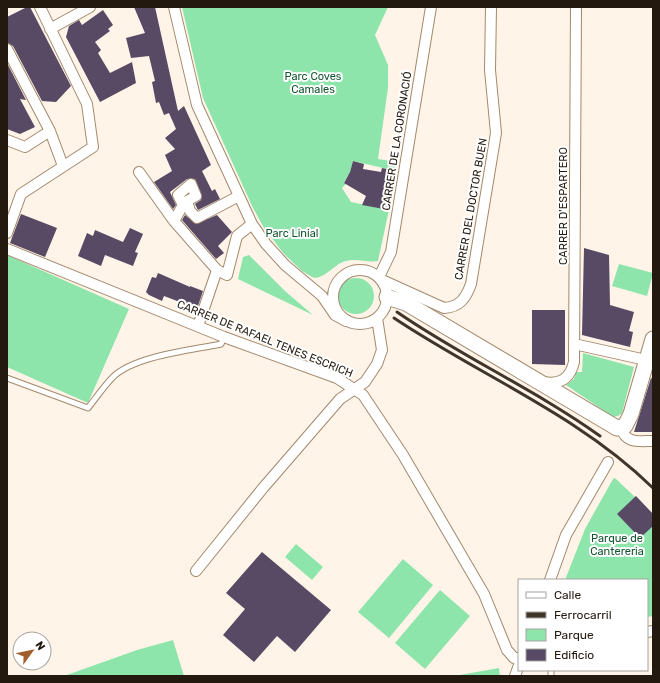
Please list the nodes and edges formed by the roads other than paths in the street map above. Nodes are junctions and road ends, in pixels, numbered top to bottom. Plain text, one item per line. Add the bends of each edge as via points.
1 (40, 7) edge
2 (90, 7) edge
3 (174, 7) edge
4 (431, 7) edge
5 (491, 7) edge
6 (576, 7) edge
7 (50, 29) junction
8 (7, 49) edge
9 (50, 131) junction
10 (7, 140) edge
11 (64, 166) junction
12 (139, 172) dead end
13 (239, 196) junction
14 (174, 221) junction
15 (252, 224) junction
16 (7, 233) edge
17 (7, 249) edge
18 (217, 270) junction
19 (380, 278) junction
20 (387, 297) junction
21 (377, 318) junction
22 (346, 321) junction
23 (365, 324) junction
24 (198, 326) junction
25 (224, 337) junction
26 (653, 339) edge
27 (381, 340) junction
28 (574, 344) junction
29 (646, 360) junction
30 (7, 378) edge
31 (542, 382) junction
32 (355, 388) junction
33 (621, 428) junction
34 (653, 441) edge
35 (608, 462) dead end
36 (196, 571) dead end
37 (550, 579) edge
38 (518, 658) edge

1 - 7 street
2 - 7 street
3 - 13 street via 194,94
4 - 19 street, CARRER DE LA CORONACIÓ via 391,252
5 - 19 street, CARRER DEL DOCTOR BUEN via 490,70 496,133 467,296 452,308 444,308
6 - 28 street, CARRER D'ESPARTERO
7 - 11 street via 87,104 92,147
8 - 9 street
9 - 10 street via 24,147
9 - 11 street
11 - 16 street via 21,194
12 - 14 street
13 - 14 street via 197,218 190,211 188,201 196,196 191,184 178,195 183,205
13 - 15 street
14 - 18 street
15 - 18 street via 237,236 227,274
15 - 22 street via 284,265 322,296 335,315
17 - 24 street, CARRER DE RAFAEL TENES ESCRICH
18 - 24 street
19 - 20 street
19 - 22 street via 365,270 357,270 345,274 336,283 332,300 337,312
20 - 21 street via 386,306
20 - 31 street via 406,303
21 - 23 street
21 - 27 street
22 - 23 street
23 - 27 street
24 - 25 street, CARRER DE RAFAEL TENES ESCRICH
25 - 30 lane via 221,344 157,357 128,367 113,376 88,408
25 - 32 street, CARRER DE RAFAEL TENES ESCRICH via 337,378
26 - 29 street
27 - 32 street via 382,350 377,364 365,382
28 - 29 street
28 - 31 street, CARRER D'ESPARTERO via 574,362 569,375 557,383
29 - 33 street via 631,414
31 - 33 street via 611,425
32 - 36 street, CARRER DE RAFAEL TENES ESCRICH via 335,405
32 - 38 street via 363,395 403,455 484,594 507,650 514,658
33 - 34 street via 626,438 631,441
35 - 37 street via 566,535

